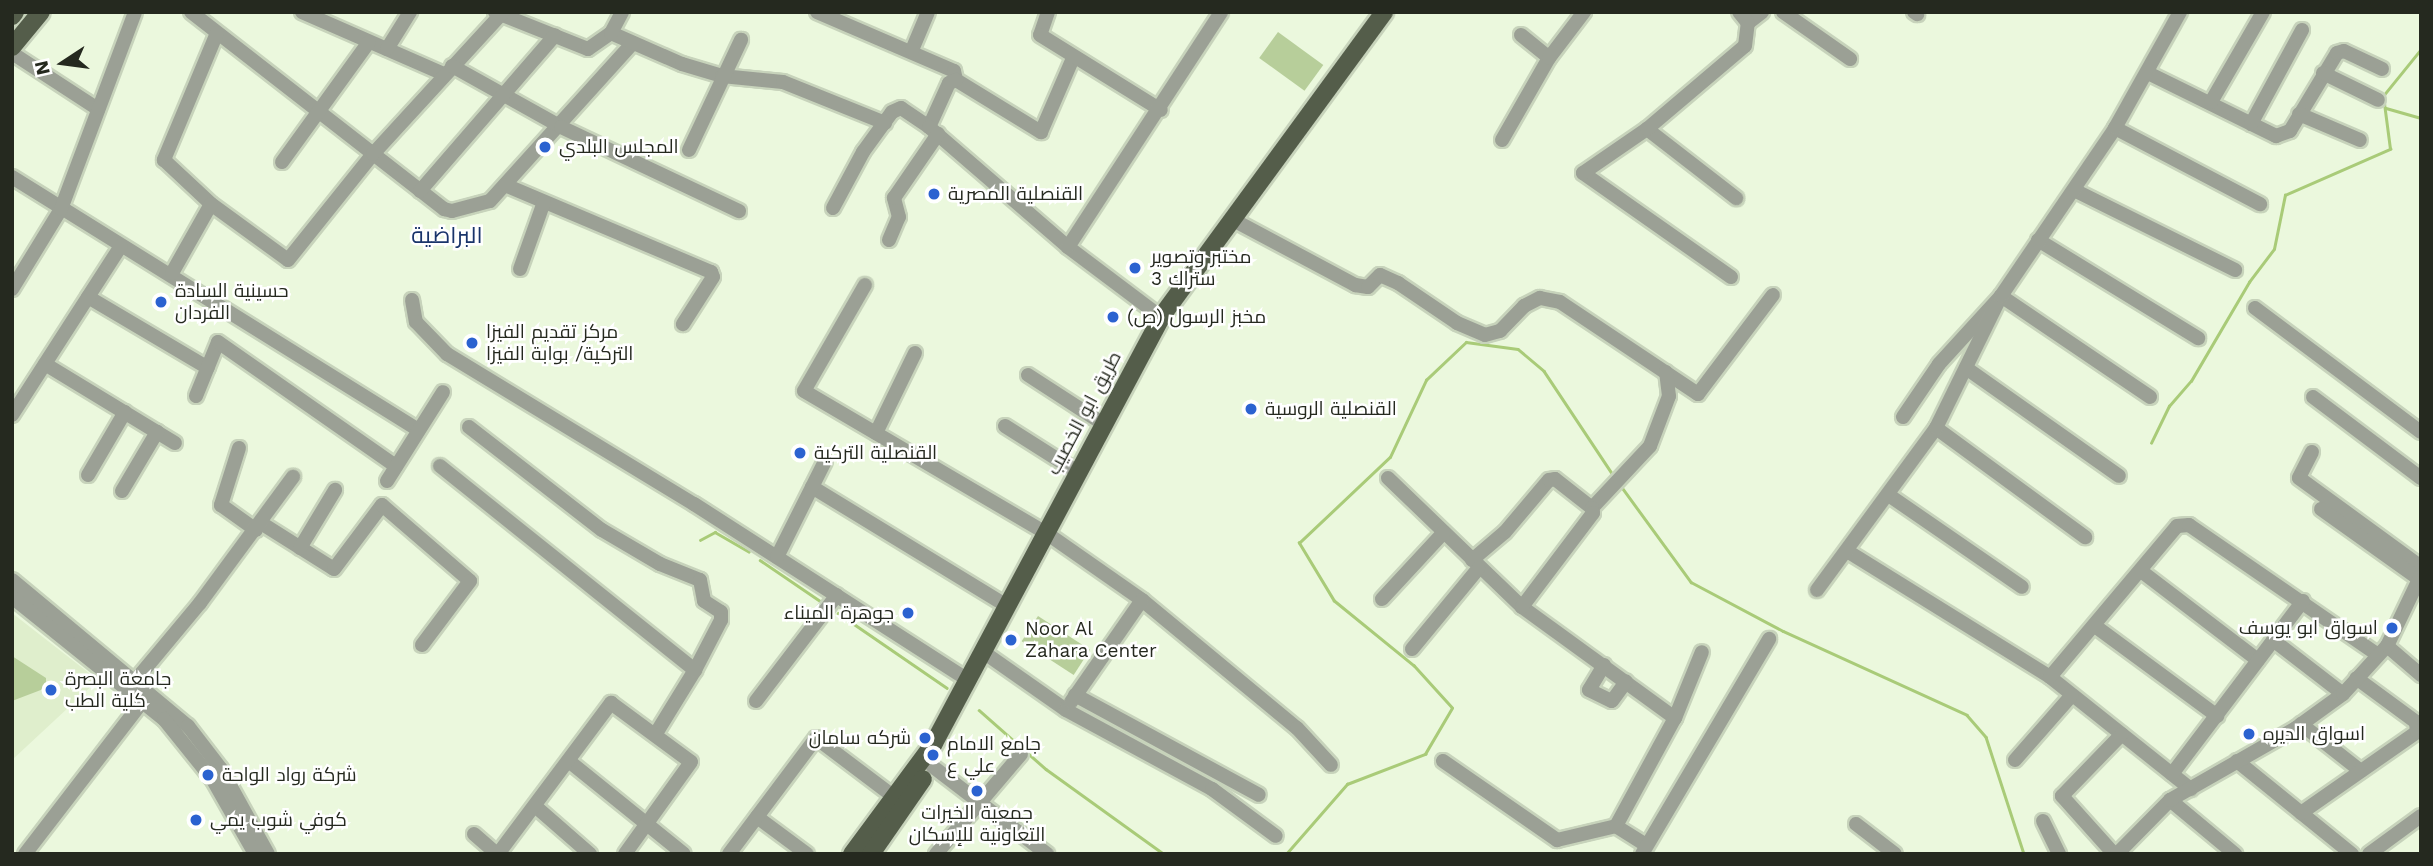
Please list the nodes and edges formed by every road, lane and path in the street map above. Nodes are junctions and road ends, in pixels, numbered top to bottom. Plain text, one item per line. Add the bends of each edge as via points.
1 (41, 12) edge
2 (135, 12) edge
3 (191, 12) edge
4 (302, 12) edge
5 (410, 12) edge
6 (622, 12) edge
7 (817, 12) edge
8 (928, 12) edge
9 (1048, 12) edge
10 (1220, 12) edge
11 (1384, 12) edge
12 (1399, 12) edge
13 (1584, 12) edge
14 (1762, 12) edge
15 (1783, 12) edge
16 (2180, 12) edge
17 (2263, 12) edge
18 (500, 13) edge
19 (1744, 18) edge
20 (2302, 30) dead end
21 (217, 33) junction
22 (611, 33) junction
23 (555, 35) junction
24 (1521, 35) dead end
25 (741, 40) dead end
26 (369, 42) junction
27 (633, 43) junction
28 (12, 47) edge
29 (387, 49) junction
30 (912, 50) junction
31 (12, 54) edge
32 (1073, 58) junction
33 (1549, 58) junction
34 (1850, 59) dead end
35 (2382, 69) dead end
36 (448, 70) junction
37 (2148, 73) junction
38 (2323, 73) junction
39 (722, 76) junction
40 (956, 80) junction
41 (503, 94) junction
42 (2378, 100) dead end
43 (2211, 102) junction
44 (98, 109) junction
45 (1161, 110) junction
46 (318, 112) junction
47 (2299, 114) junction
48 (885, 123) junction
49 (2251, 124) junction
50 (561, 127) junction
51 (2115, 128) junction
52 (1647, 129) junction
53 (933, 130) junction
54 (1502, 140) dead end
55 (2360, 141) dead end
56 (689, 149) dead end
57 (373, 154) junction
58 (282, 162) dead end
59 (1275, 167) junction
60 (12, 177) edge
61 (505, 185) junction
62 (2074, 190) junction
63 (420, 191) junction
64 (1736, 198) dead end
65 (544, 202) junction
66 (211, 204) junction
67 (2260, 204) dead end
68 (832, 208) dead end
69 (61, 209) junction
70 (739, 211) dead end
71 (1239, 223) junction
72 (889, 240) dead end
73 (2038, 240) junction
74 (121, 246) junction
75 (1068, 247) junction
76 (520, 269) dead end
77 (2235, 270) dead end
78 (172, 273) junction
79 (1731, 277) dead end
80 (865, 285) dead end
81 (12, 289) edge
82 (1773, 295) dead end
83 (2001, 296) junction
84 (88, 297) junction
85 (412, 300) dead end
86 (2255, 308) dead end
87 (1161, 317) junction
88 (683, 324) dead end
89 (2198, 338) dead end
90 (915, 353) dead end
91 (45, 364) junction
92 (208, 368) junction
93 (1966, 368) junction
94 (1666, 372) junction
95 (1028, 375) dead end
96 (443, 392) dead end
97 (196, 396) dead end
98 (2150, 397) dead end
99 (2313, 397) dead end
100 (125, 412) junction
101 (12, 415) edge
102 (1903, 416) dead end
103 (1102, 423) junction
104 (1005, 426) dead end
105 (469, 427) dead end
106 (1936, 428) junction
107 (419, 430) junction
108 (157, 432) junction
109 (2421, 432) edge
110 (876, 433) junction
111 (175, 443) dead end
112 (239, 448) dead end
113 (2312, 452) dead end
114 (825, 461) dead end
115 (396, 466) junction
116 (440, 466) dead end
117 (1076, 471) junction
118 (88, 475) dead end
119 (2119, 476) dead end
120 (293, 477) dead end
121 (1388, 478) dead end
122 (2421, 478) edge
123 (387, 481) dead end
124 (812, 487) junction
125 (335, 490) dead end
126 (122, 491) dead end
127 (1890, 496) junction
128 (1592, 508) junction
129 (2321, 509) dead end
130 (259, 526) junction
131 (1444, 532) junction
132 (1048, 534) junction
133 (2085, 537) dead end
134 (300, 548) junction
135 (1847, 551) junction
136 (777, 557) junction
137 (1475, 565) junction
138 (2141, 571) junction
139 (2420, 574) edge
140 (12, 580) edge
141 (2022, 587) dead end
142 (1817, 590) dead end
143 (837, 594) junction
144 (12, 597) edge
145 (1382, 599) dead end
146 (2415, 599) edge
147 (1142, 600) junction
148 (2303, 601) junction
149 (1004, 605) junction
150 (1522, 607) junction
151 (2095, 626) junction
152 (1769, 639) dead end
153 (2273, 640) junction
154 (422, 645) dead end
155 (1412, 649) dead end
156 (2382, 650) junction
157 (1703, 652) dead end
158 (989, 656) junction
159 (2258, 660) junction
160 (1604, 665) junction
161 (695, 670) junction
162 (2421, 675) edge
163 (2050, 677) junction
164 (2356, 678) junction
165 (967, 679) junction
166 (135, 681) junction
167 (1626, 682) junction
168 (2343, 694) junction
169 (1076, 695) junction
170 (2072, 695) junction
171 (756, 701) dead end
172 (142, 702) junction
173 (1066, 710) junction
174 (2217, 716) junction
175 (1675, 718) junction
176 (2301, 724) junction
177 (2420, 728) edge
178 (2122, 734) junction
179 (654, 735) junction
180 (1021, 754) dead end
181 (2015, 760) dead end
182 (1443, 761) dead end
183 (2237, 761) junction
184 (570, 762) junction
185 (1331, 765) dead end
186 (932, 766) junction
187 (2361, 771) junction
188 (2172, 774) junction
189 (2191, 789) junction
190 (1259, 795) dead end
191 (982, 800) junction
192 (2170, 800) junction
193 (900, 801) junction
194 (535, 806) junction
195 (2301, 813) junction
196 (757, 817) junction
197 (2420, 817) edge
198 (2043, 821) dead end
199 (1856, 824) dead end
200 (645, 825) junction
201 (1616, 826) junction
202 (474, 834) dead end
203 (1276, 836) dead end
204 (1644, 849) edge
205 (2230, 852) edge
206 (25, 854) edge
207 (255, 854) edge
208 (268, 854) edge
209 (498, 854) edge
210 (590, 854) edge
211 (625, 854) edge
212 (684, 854) edge
213 (729, 854) edge
214 (807, 854) edge
215 (852, 854) edge
216 (871, 854) edge
217 (936, 854) edge
218 (1047, 854) edge
219 (1895, 854) edge
220 (2059, 854) edge
221 (2115, 854) edge
222 (2353, 854) edge
223 (2369, 854) edge

1 - 28 main road
2 - 44 street
3 - 21 street
4 - 26 street
5 - 29 street
6 - 22 street
7 - 30 street
8 - 30 street
9 - 32 street via 1040,35
10 - 45 street
11 - 59 main road, طريق ابو الخصيب
12 - 59 main road, طريق ابو الخصيب
13 - 33 street
14 - 19 street
15 - 34 street
16 - 37 street
17 - 43 street
18 - 23 street
18 - 36 street
19 - 52 street via 1745,46
20 - 49 street
21 - 46 street
21 - 66 street via 164,160
22 - 23 street via 587,48
22 - 27 street
23 - 41 street
24 - 33 street
25 - 39 street
26 - 29 street
26 - 46 street
27 - 39 street
27 - 50 street
29 - 36 street
30 - 40 street via 954,71
31 - 44 street
32 - 40 street via 1041,132
32 - 45 street
33 - 54 street
35 - 38 street via 2344,51
36 - 41 street
36 - 57 street
37 - 43 street
37 - 51 street
38 - 42 street
38 - 47 street
39 - 48 street via 783,82
39 - 56 street
40 - 53 street via 949,83
41 - 50 street
41 - 63 street
43 - 49 street
44 - 69 street
45 - 75 street
46 - 57 street
46 - 58 street
47 - 49 street via 2290,131 2276,136
47 - 55 street
48 - 53 street via 901,108
48 - 68 street
50 - 61 street
50 - 70 street
51 - 62 street
51 - 67 street
52 - 64 street
52 - 79 street via 1583,173
53 - 72 street via 894,198 900,217
53 - 75 street
57 - 63 street
57 - 66 street via 288,260
59 - 71 main road, طريق ابو الخصيب
59 - 87 main road, طريق ابو الخصيب
60 - 69 street
61 - 63 street via 482,206 461,211 444,209
61 - 65 street
62 - 73 street
62 - 77 street
65 - 76 street
65 - 88 street via 711,272 713,277
66 - 78 street
69 - 74 street
69 - 81 street
71 - 94 street via 1355,285 1368,287 1380,275 1398,283 1457,323 1485,335 1500,331 1524,306 1540,299 1559,302
71 - 132 main road, طريق ابو الخصيب via 1161,332
73 - 83 street
73 - 89 street
74 - 78 street
74 - 84 street
75 - 87 street
78 - 107 street
80 - 110 street via 804,391
82 - 94 street via 1698,394
83 - 93 street
83 - 98 street
83 - 102 street via 1939,364
84 - 91 street
84 - 92 street
85 - 136 street via 416,322 447,354
86 - 109 street
87 - 103 main road, طريق ابو الخصيب
90 - 110 street
91 - 100 street
91 - 101 street
92 - 97 street
92 - 115 street via 218,342
93 - 106 street
93 - 119 street
94 - 128 street via 1669,396 1660,428 1650,446
95 - 103 street
96 - 107 street
99 - 122 street
100 - 108 street
100 - 118 street
103 - 117 main road, طريق ابو الخصيب
104 - 117 street
105 - 161 street via 602,530 660,564 700,580 704,601 722,617
106 - 127 street
106 - 133 street
107 - 115 street
108 - 111 street
108 - 126 street
110 - 132 street
112 - 130 street via 221,505
113 - 139 street via 2299,478
114 - 124 street
115 - 123 street
116 - 161 street
117 - 132 main road, طريق ابو الخصيب
120 - 130 street
121 - 131 street
124 - 136 street
124 - 149 street
125 - 134 street
127 - 135 street
127 - 141 street
128 - 137 street via 1555,479 1549,480
128 - 150 street via 1593,513
129 - 139 street
130 - 134 street
130 - 166 street
131 - 137 street
131 - 145 street
132 - 147 street
132 - 149 main road, طريق ابو الخصيب
132 - 158 main road, طريق ابو الخصيب
134 - 154 street via 334,569 382,505 470,581
135 - 142 street
135 - 163 street
136 - 143 street
137 - 150 street
137 - 155 street
138 - 148 street via 2177,526 2189,525
138 - 151 street
138 - 159 street
139 - 146 street
140 - 166 street
143 - 165 street
143 - 171 street
144 - 172 street
146 - 156 street
147 - 169 street
147 - 185 street via 1297,728
148 - 153 street
148 - 156 street
149 - 165 main road, طريق ابو الخصيب
150 - 160 street
151 - 163 street
151 - 174 street
152 - 204 street
153 - 159 street
153 - 168 street
156 - 162 street
156 - 164 street
157 - 175 street
158 - 173 street
158 - 186 main road, طريق ابو الخصيب
159 - 174 street
160 - 167 street
160 - 167 street via 1590,690 1612,701
161 - 179 street
163 - 170 street
164 - 168 street
164 - 177 street
165 - 193 main road, طريق ابو الخصيب
166 - 208 street via 175,714 211,754
167 - 175 street
168 - 176 street
169 - 173 street
169 - 190 street
170 - 178 street
170 - 181 street
172 - 206 street
172 - 207 street via 164,719 201,762
173 - 203 street via 1212,789
174 - 188 street
175 - 201 street
176 - 183 street
176 - 187 street
177 - 187 street
178 - 188 street
178 - 221 street via 2062,796
179 - 184 street via 611,703
179 - 200 street via 691,762
180 - 191 street
182 - 201 street via 1557,840
183 - 189 street
183 - 195 street
184 - 194 street
184 - 200 street
186 - 191 street
186 - 193 main road, طريق ابو الخصيب
187 - 195 street
188 - 189 street
189 - 192 street
191 - 217 street
191 - 218 street
192 - 205 street
192 - 221 street
193 - 196 street via 816,738
193 - 215 main road, طريق ابو الخصيب
193 - 216 main road, طريق ابو الخصيب
194 - 209 street
194 - 210 street
195 - 222 street
196 - 213 street
196 - 214 street
197 - 223 street
198 - 220 street
199 - 219 street
200 - 211 street
200 - 212 street
201 - 204 street
202 - 209 street

